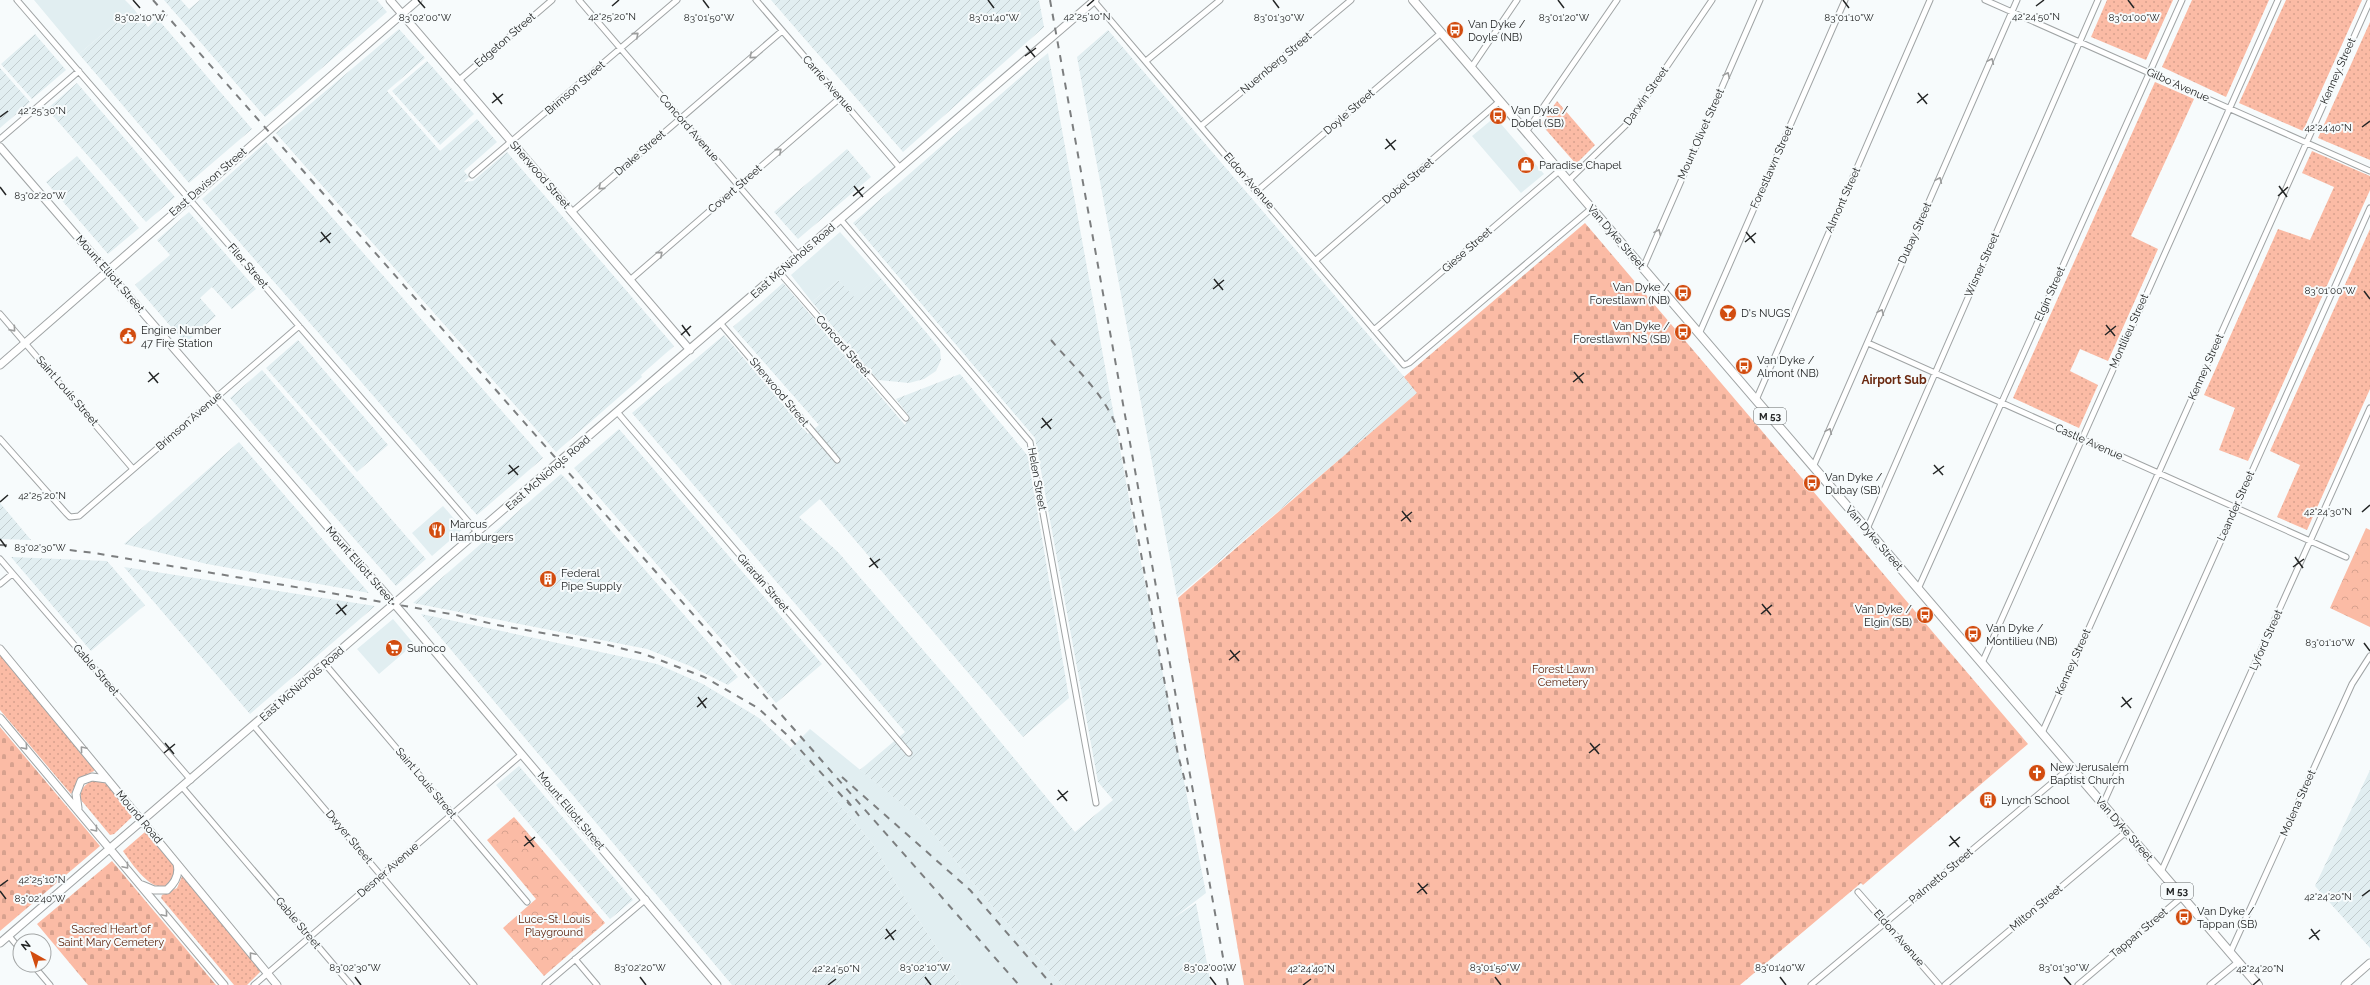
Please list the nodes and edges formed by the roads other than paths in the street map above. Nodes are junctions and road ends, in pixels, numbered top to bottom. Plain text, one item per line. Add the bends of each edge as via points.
1 (17, 0) edge
2 (390, 0) edge
3 (418, 0) edge
4 (552, 0) edge
5 (579, 0) edge
6 (677, 0) edge
7 (756, 0) edge
8 (1094, 0) edge
9 (1220, 0) edge
10 (1351, 0) edge
11 (1413, 0) edge
12 (1517, 0) edge
13 (1617, 0) edge
14 (1712, 0) edge
15 (1760, 0) edge
16 (1846, 0) edge
17 (1930, 0) edge
18 (1985, 0) edge
19 (2017, 0) edge
20 (2098, 0) edge
21 (2182, 0) edge
22 (2278, 0) edge
23 (2370, 1) edge
24 (2012, 12) junction
25 (401, 14) junction
26 (782, 31) junction
27 (1441, 33) junction
28 (2080, 42) junction
29 (621, 48) junction
30 (1146, 61) junction
31 (1471, 68) junction
32 (79, 71) junction
33 (2149, 73) junction
34 (458, 81) junction
35 (840, 98) junction
36 (1500, 101) junction
37 (2229, 108) junction
38 (681, 118) junction
39 (1201, 126) junction
40 (1526, 132) junction
41 (0, 139) edge
42 (511, 142) junction
43 (2306, 142) junction
44 (0, 147) edge
45 (900, 168) junction
46 (1559, 171) junction
47 (2370, 171) edge
48 (472, 175) dead end
49 (1568, 181) junction
50 (739, 186) junction
51 (1257, 191) junction
52 (189, 198) junction
53 (1592, 208) junction
54 (2370, 208) edge
55 (572, 212) junction
56 (841, 220) junction
57 (799, 256) junction
58 (1316, 260) junction
59 (1643, 268) junction
60 (107, 271) junction
61 (780, 273) junction
62 (630, 280) junction
63 (0, 314) edge
64 (721, 324) junction
65 (299, 326) junction
66 (1374, 330) junction
67 (1699, 334) junction
68 (25, 343) junction
69 (1868, 343) junction
70 (690, 350) junction
71 (0, 365) edge
72 (1935, 373) junction
73 (216, 397) junction
74 (1756, 400) junction
75 (2001, 403) junction
76 (2370, 408) edge
77 (618, 413) junction
78 (906, 418) dead end
79 (0, 439) edge
80 (2081, 439) junction
81 (837, 460) dead end
82 (1813, 467) junction
83 (133, 469) junction
84 (2158, 473) junction
85 (2236, 508) junction
86 (1867, 529) junction
87 (478, 533) junction
88 (2310, 541) junction
89 (2346, 557) dead end
90 (0, 559) edge
91 (12, 574) junction
92 (0, 584) edge
93 (1918, 589) junction
94 (394, 604) junction
95 (0, 649) edge
96 (2370, 656) edge
97 (1982, 663) junction
98 (325, 664) junction
99 (0, 718) edge
100 (254, 726) junction
101 (2042, 733) junction
102 (909, 753) dead end
103 (522, 754) junction
104 (2071, 767) junction
105 (108, 780) junction
106 (191, 780) junction
107 (183, 788) junction
108 (1096, 803) dead end
109 (2103, 804) junction
110 (78, 809) junction
111 (453, 814) junction
112 (142, 822) junction
113 (2126, 832) junction
114 (111, 849) junction
115 (176, 861) junction
116 (2161, 872) junction
117 (381, 876) junction
118 (140, 884) junction
119 (1858, 892) dead end
120 (2182, 897) junction
121 (646, 900) junction
122 (527, 902) dead end
123 (1885, 923) junction
124 (9, 936) junction
125 (310, 937) junction
126 (12, 940) edge
127 (0, 944) edge
128 (2230, 954) junction
129 (575, 959) junction
130 (2238, 962) junction
131 (2370, 963) edge
132 (40, 973) edge
133 (268, 974) junction
134 (50, 985) edge
135 (224, 985) edge
136 (254, 985) edge
137 (277, 985) edge
138 (351, 985) edge
139 (474, 985) edge
140 (545, 985) edge
141 (597, 985) edge
142 (717, 985) edge
143 (1811, 985) edge
144 (1939, 985) edge
145 (1945, 985) edge
146 (2078, 985) edge
147 (2210, 985) edge
148 (2258, 985) edge
149 (2345, 985) edge

1 - 32 street, Filer Street
2 - 25 main road, Sherwood Street
3 - 25 main road, East Davison Street
4 - 34 street, Edgeton Street
5 - 29 street, Concord Avenue
29 -> 6 street, Brimson Street
7 - 26 street, Carrie Avenue
8 - 30 street, Eldon Avenue
8 - 45 main road, East McNichols Road
9 - 30 street
10 - 39 street, Nuernberg Street
11 - 27 main road, Van Dyke Street / M 53
12 - 31 street
13 - 40 street
14 - 49 street, Darwin Street via 1629,122
59 -> 15 street, Mount Olivet Street
16 - 67 street, Forestlawn Street
17 - 74 street, Almont Street
18 - 24 street, Gilbo Avenue
19 - 24 street, Dubay Street
20 - 28 street, Wisner Street
21 - 33 street, Elgin Street
22 - 37 street, Montilieu Street
23 - 43 street, Kenney Street
24 - 28 street, Gilbo Avenue
69 -> 24 street, Dubay Street
25 - 34 main road, Sherwood Street
25 - 52 main road, East Davison Street
26 - 35 street, Carrie Avenue
26 -> 38 street, Drake Street
27 - 31 main road, Van Dyke Street / M 53
27 - 51 street, Doyle Street
28 - 33 street, Gilbo Avenue
28 - 72 street, Wisner Street
29 - 38 street, Concord Avenue
29 - 42 street, Brimson Street
30 - 39 street, Eldon Avenue
31 - 36 main road, Van Dyke Street / M 53
32 - 41 street
32 - 52 street, Filer Street
33 - 37 street, Gilbo Avenue
33 - 75 street, Elgin Street
34 - 42 main road, Sherwood Street
35 - 45 street, Carrie Avenue
50 -> 35 street, Covert Street
36 - 40 main road, Van Dyke Street / M 53
36 - 58 street, Dobel Street
37 - 43 street, Gilbo Avenue
37 - 80 street, Montilieu Street
38 - 50 street, Concord Avenue
38 -> 55 street, Drake Street
39 - 51 street, Eldon Avenue
40 - 46 main road, Van Dyke Street / M 53
42 - 48 street, Brimson Street
42 - 55 main road, Sherwood Street
43 - 47 street, Gilbo Avenue
43 - 84 street, Kenney Street
44 - 60 main road, Mount Elliott Street
45 - 56 main road, East McNichols Road
46 - 49 main road, Van Dyke Street / M 53
46 - 66 street, Giese Street
49 - 53 main road, Van Dyke Street / M 53
50 - 57 street, Concord Avenue
62 -> 50 street, Covert Street
51 - 58 street, Eldon Avenue
52 - 60 main road, East Davison Street
52 - 65 street, Filer Street
53 - 59 main road, Van Dyke Street / M 53
53 - 66 street, Eldon Avenue via 1409,363 1402,363
54 - 85 street, Leander Street
55 - 62 main road, Sherwood Street
56 - 57 main road, East McNichols Road
56 - 108 street, Helen Street via 1030,442
57 - 61 main road, East McNichols Road
58 - 66 street, Eldon Avenue
59 - 67 main road, Van Dyke Street / M 53
60 - 68 main road, East Davison Street
60 - 73 main road, Mount Elliott Street
61 - 64 main road, East McNichols Road
61 - 78 street, Concord Street
62 - 70 main road, Sherwood Street
63 -> 68 street, Saint Louis Street
64 - 70 main road, East McNichols Road
64 - 81 street, Sherwood Street
65 - 73 street, Brimson Avenue
65 - 87 street, Filer Street
67 - 74 main road, Van Dyke Street / M 53
68 - 71 main road, East Davison Street
68 - 83 street, Saint Louis Street
69 - 72 street, Castle Avenue
82 -> 69 street, Dubay Street
70 - 77 main road, East McNichols Road
72 - 75 street, Castle Avenue
72 - 86 street, Wisner Street
73 - 83 street, Brimson Avenue
73 - 94 main road, Mount Elliott Street
74 - 82 main road, Van Dyke Street / M 53
75 - 80 street, Castle Avenue
75 - 93 street, Elgin Street
76 - 88 street, Lyford Street
77 - 87 main road, East McNichols Road
77 - 102 street, Girardin Street
79 - 83 street, Brimson Avenue via 70,517 79,516
80 - 84 street, Castle Avenue
80 - 97 street, Montilieu Street
82 - 86 main road, Van Dyke Street / M 53
84 - 85 street, Castle Avenue
84 - 101 street, Kenney Street
85 - 88 street, Castle Avenue
85 - 109 street, Leander Street
86 - 93 main road, Van Dyke Street / M 53
87 - 94 main road, East McNichols Road
88 - 89 street, Castle Avenue
88 - 116 street, Lyford Street
90 - 91 street, Gable Street
91 - 92 street
91 - 106 street, Gable Street
93 - 97 main road, Van Dyke Street / M 53
94 - 98 main road, East McNichols Road
94 - 103 main road, Mount Elliott Street
105 -> 95 main road, Mound Road
96 - 128 street, Molena Street via 2352,684
97 - 101 main road, Van Dyke Street / M 53
98 - 100 main road, East McNichols Road
98 - 111 street, Saint Louis Street
99 -> 110 main road
100 - 106 main road, East McNichols Road
100 - 117 street, Dwyer Street
101 - 104 main road, Van Dyke Street / M 53
103 - 111 street, Desner Avenue
103 - 121 main road, Mount Elliott Street
104 - 109 main road, Van Dyke Street / M 53
104 - 123 street, Palmetto Street
105 - 110 main road via 92,777 81,782 76,794
105 - 112 main road, Mound Road
106 - 107 main road, East McNichols Road
107 - 112 main road, East McNichols Road
107 - 125 street, Gable Street
109 - 113 main road, Van Dyke Street / M 53
110 -> 114 main road
111 - 117 street, Desner Avenue
111 - 122 street, Saint Louis Street
112 - 114 main road, East McNichols Road
112 - 115 main road, Mound Road
113 - 116 main road, Van Dyke Street / M 53
113 - 145 street, Milton Street
114 -> 118 main road
114 - 124 main road, East McNichols Road
115 - 118 main road via 177,874 167,890 154,890
133 -> 115 main road, Mound Road
116 - 120 main road, Van Dyke Street / M 53
117 - 125 street, Desner Avenue
117 - 139 street, Dwyer Street
118 -> 135 main road
119 - 123 street, Eldon Avenue
120 - 128 main road, Van Dyke Street / M 53
120 - 146 street, Tappan Street
121 - 129 street
121 - 142 main road, Mount Elliott Street
123 - 143 street, Palmetto Street
123 - 144 street, Eldon Avenue
124 - 126 street
124 - 127 main road, East McNichols Road
125 - 133 street, Desner Avenue
125 - 138 street, Gable Street
128 - 130 main road, Van Dyke Street / M 53
129 - 140 street
129 - 141 street
130 - 147 street
130 - 148 main road, Van Dyke Street / M 53
131 - 149 main road
132 - 134 street
133 - 136 street, Desner Avenue
133 - 137 main road, Mound Road

